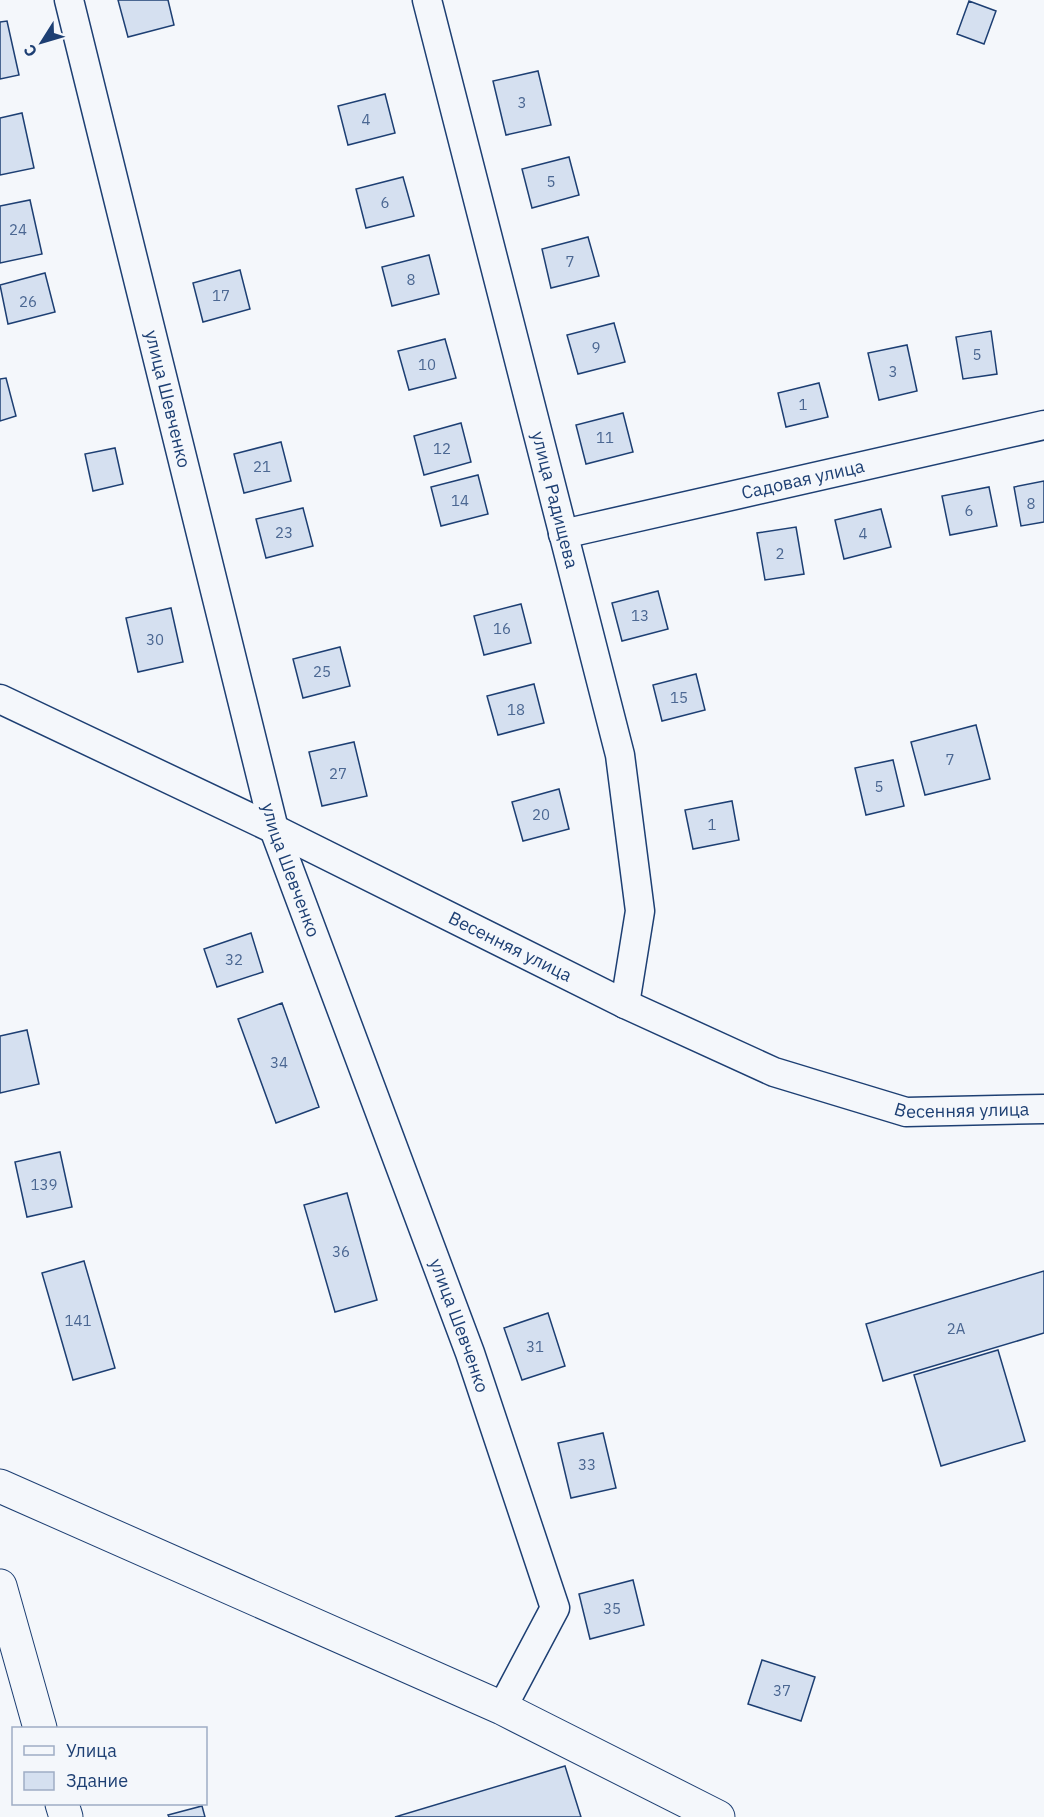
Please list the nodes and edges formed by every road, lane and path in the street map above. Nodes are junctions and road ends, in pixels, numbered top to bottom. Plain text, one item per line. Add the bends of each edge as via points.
1 (69, 0) edge
2 (427, 0) edge
3 (1044, 425) edge
4 (563, 534) junction
5 (0, 699) edge
6 (274, 829) junction
7 (626, 1004) junction
8 (1044, 1109) edge
9 (0, 1486) edge
10 (0, 1586) edge
11 (502, 1708) junction
12 (40, 1727) edge
13 (718, 1817) edge

1 - 6 street, улица Шевченко
2 - 4 street, улица Радищева
3 - 4 street, Садовая улица
4 - 7 street, улица Радищева via 620,755 634,852 640,911
5 - 6 street, Весенняя улица
6 - 7 street, Весенняя улица
6 - 11 street, улица Шевченко via 470,1353 555,1608
7 - 8 street, Весенняя улица via 774,1072 906,1112
9 - 11 street
10 - 12 street
11 - 13 street

